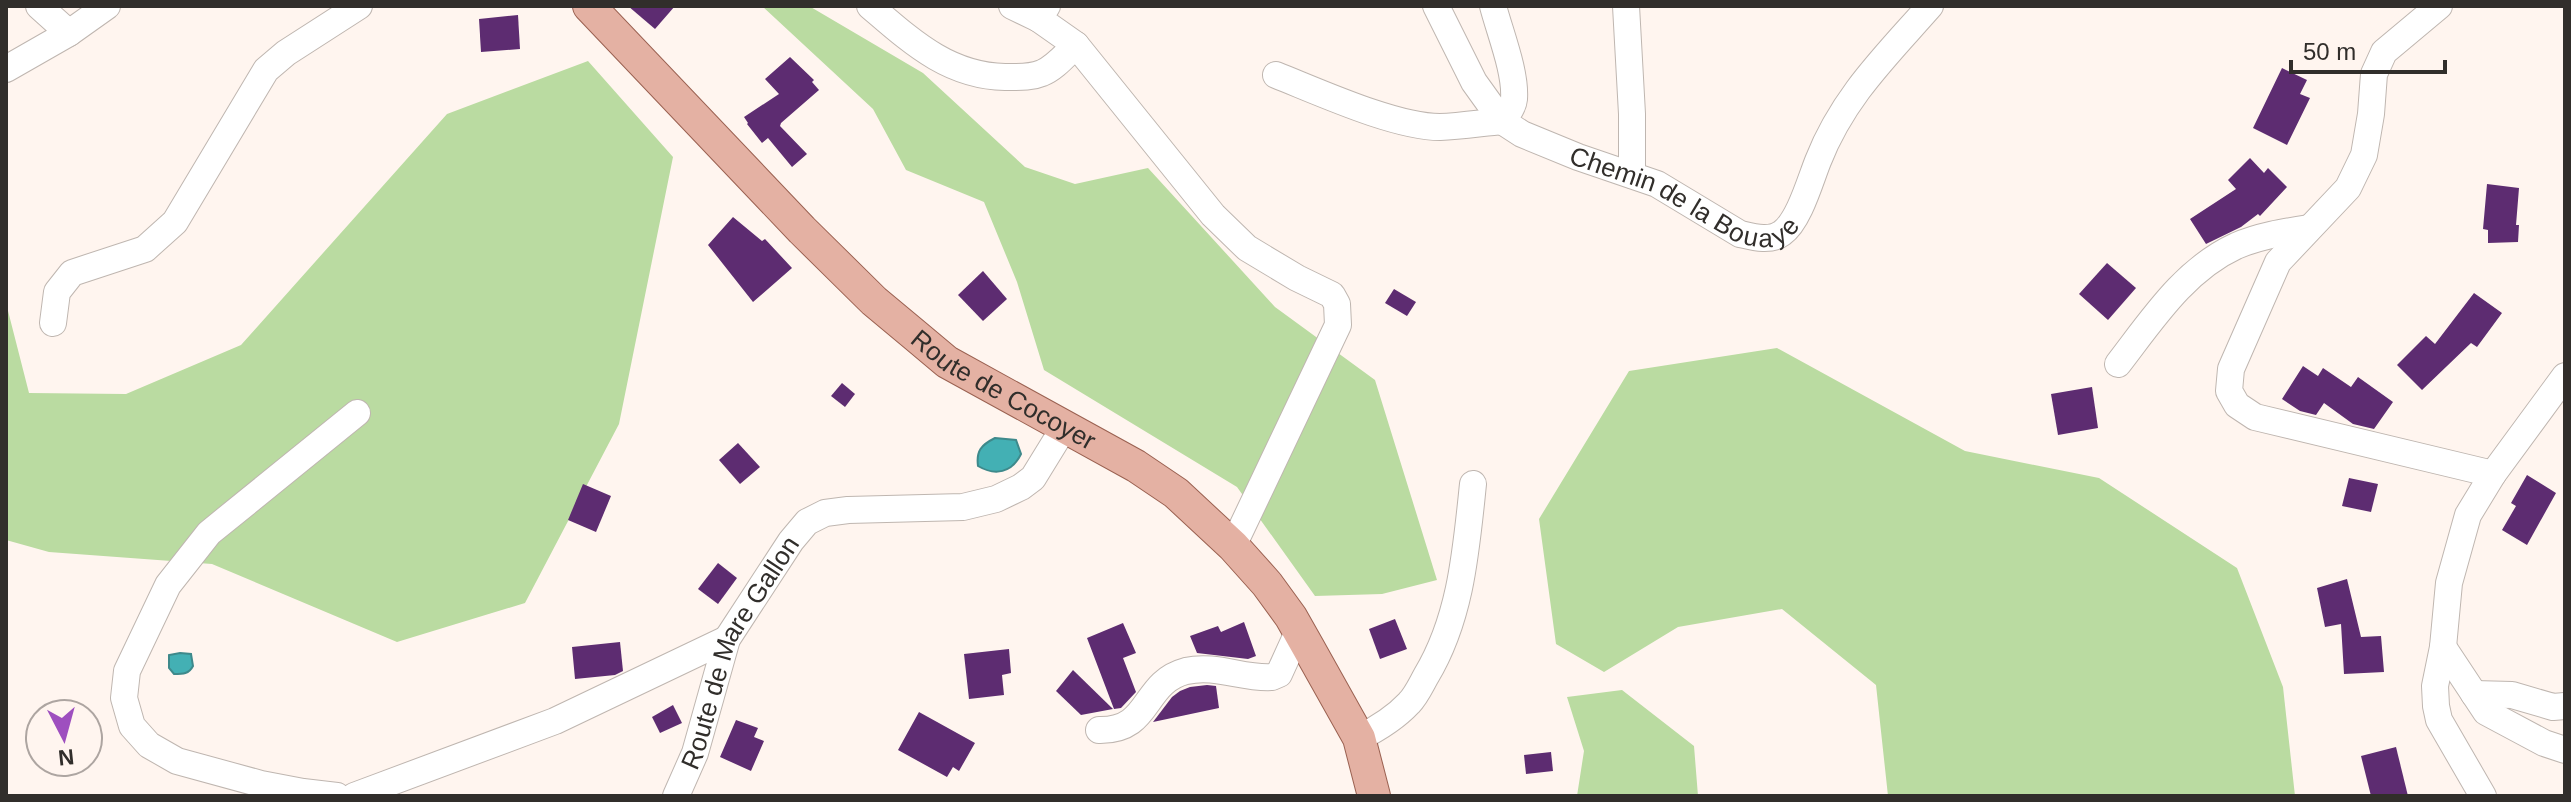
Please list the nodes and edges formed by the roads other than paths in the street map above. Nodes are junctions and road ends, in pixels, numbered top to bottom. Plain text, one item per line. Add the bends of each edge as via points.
1 (39, 6) edge
2 (107, 6) edge
3 (359, 6) edge
4 (589, 6) edge
5 (870, 6) edge
6 (1012, 6) edge
7 (1436, 6) edge
8 (1493, 6) edge
9 (1626, 6) edge
10 (1930, 6) edge
11 (2439, 6) edge
12 (1043, 12) edge
13 (69, 33) junction
14 (1076, 45) junction
15 (6, 69) edge
16 (1276, 75) dead end
17 (1502, 121) junction
18 (1632, 175) junction
19 (2309, 228) junction
20 (53, 323) dead end
21 (2118, 364) dead end
22 (2565, 376) edge
23 (357, 413) dead end
24 (1065, 426) junction
25 (2493, 474) junction
26 (1473, 484) dead end
27 (1233, 546) junction
28 (1299, 630) junction
29 (727, 639) junction
30 (2443, 647) junction
31 (2474, 694) junction
32 (2565, 706) edge
33 (1099, 730) dead end
34 (1359, 738) junction
35 (2565, 750) edge
36 (303, 792) junction
37 (255, 796) edge
38 (337, 796) edge
39 (354, 796) edge
40 (676, 796) edge
41 (1374, 796) edge
42 (2483, 796) edge

1 - 13 street
2 - 13 street
3 - 20 street via 266,70 175,222 145,249 72,273 57,292
4 - 24 main road, Route de Cocoyer via 874,301 947,362
5 - 14 street via 954,68 983,77 1045,72
6 - 12 street
7 - 17 street, Chemin de la Bouaye via 1474,82
8 - 17 street via 1514,98
9 - 18 street
10 - 18 street, Chemin de la Bouaye via 1856,90 1827,137 1797,212 1779,235 1740,234 1657,184
11 - 19 street via 2384,52 2374,74 2364,155 2348,188
12 - 14 street
13 - 15 street
14 - 27 street via 1213,215 1247,248 1332,295 1337,304 1338,325
16 - 17 street via 1407,122 1438,127
17 - 18 street, Chemin de la Bouaye via 1536,140
19 - 21 street via 2269,235 2209,261 2178,287
19 - 25 street via 2278,262 2231,369 2229,391 2237,405 2255,417
22 - 25 street
23 - 36 street via 209,533 168,585 127,671 124,698 132,726 149,745 177,761
24 - 27 main road, Route de Cocoyer via 1176,493
24 - 29 street, Route de Mare Gallon via 1033,478 996,499 963,507 848,510 807,522
25 - 30 street via 2468,515 2457,550
26 - 34 street via 1462,582 1433,665 1410,702 1383,726
27 - 28 main road, Route de Cocoyer
28 - 33 street via 1279,674 1187,671 1164,680 1135,720 1114,730
28 - 34 main road, Route de Cocoyer
29 - 39 street via 555,721
29 - 40 street, Route de Mare Gallon via 695,753
30 - 31 street
30 - 42 street via 2435,686 2439,720
31 - 32 street
31 - 35 street via 2486,712
34 - 41 main road, Route de Cocoyer
36 - 37 street
36 - 38 street

